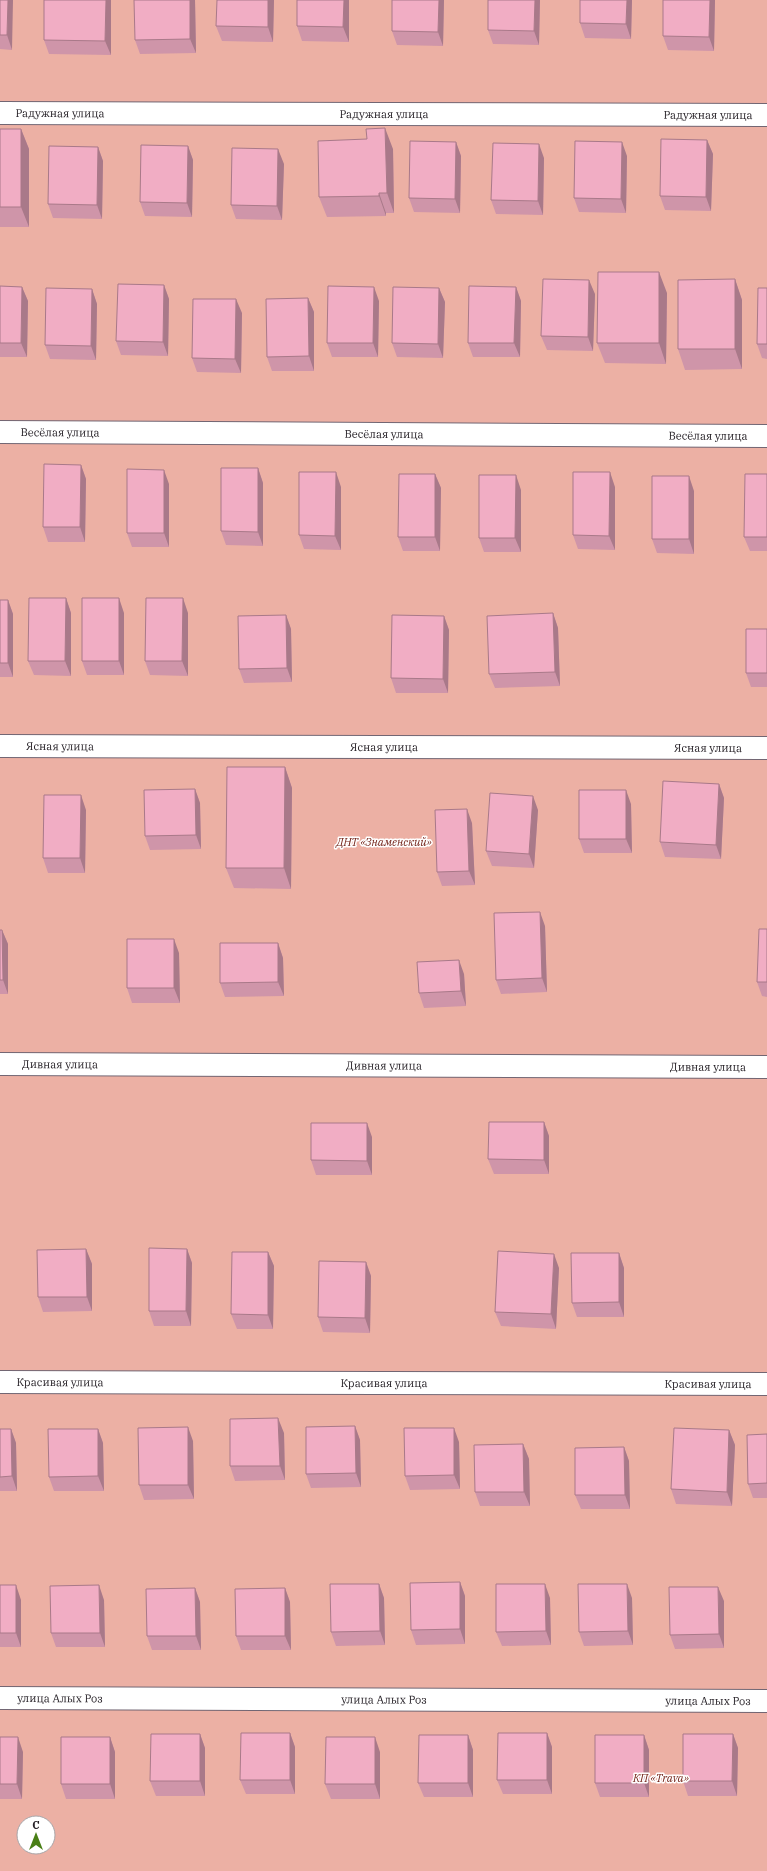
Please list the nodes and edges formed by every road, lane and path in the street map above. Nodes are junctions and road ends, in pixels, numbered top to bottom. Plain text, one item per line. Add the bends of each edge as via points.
1 (0, 113) edge
2 (767, 115) edge
3 (0, 432) edge
4 (767, 436) edge
5 (0, 746) edge
6 (767, 748) edge
7 (0, 1064) edge
8 (767, 1066) edge
9 (0, 1382) edge
10 (767, 1384) edge
11 (0, 1698) edge
12 (767, 1701) edge

1 - 2 street, Радужная улица
3 - 4 street, Весёлая улица
5 - 6 street, Ясная улица
7 - 8 street, Дивная улица
9 - 10 street, Красивая улица
11 - 12 street, улица Алых Роз

